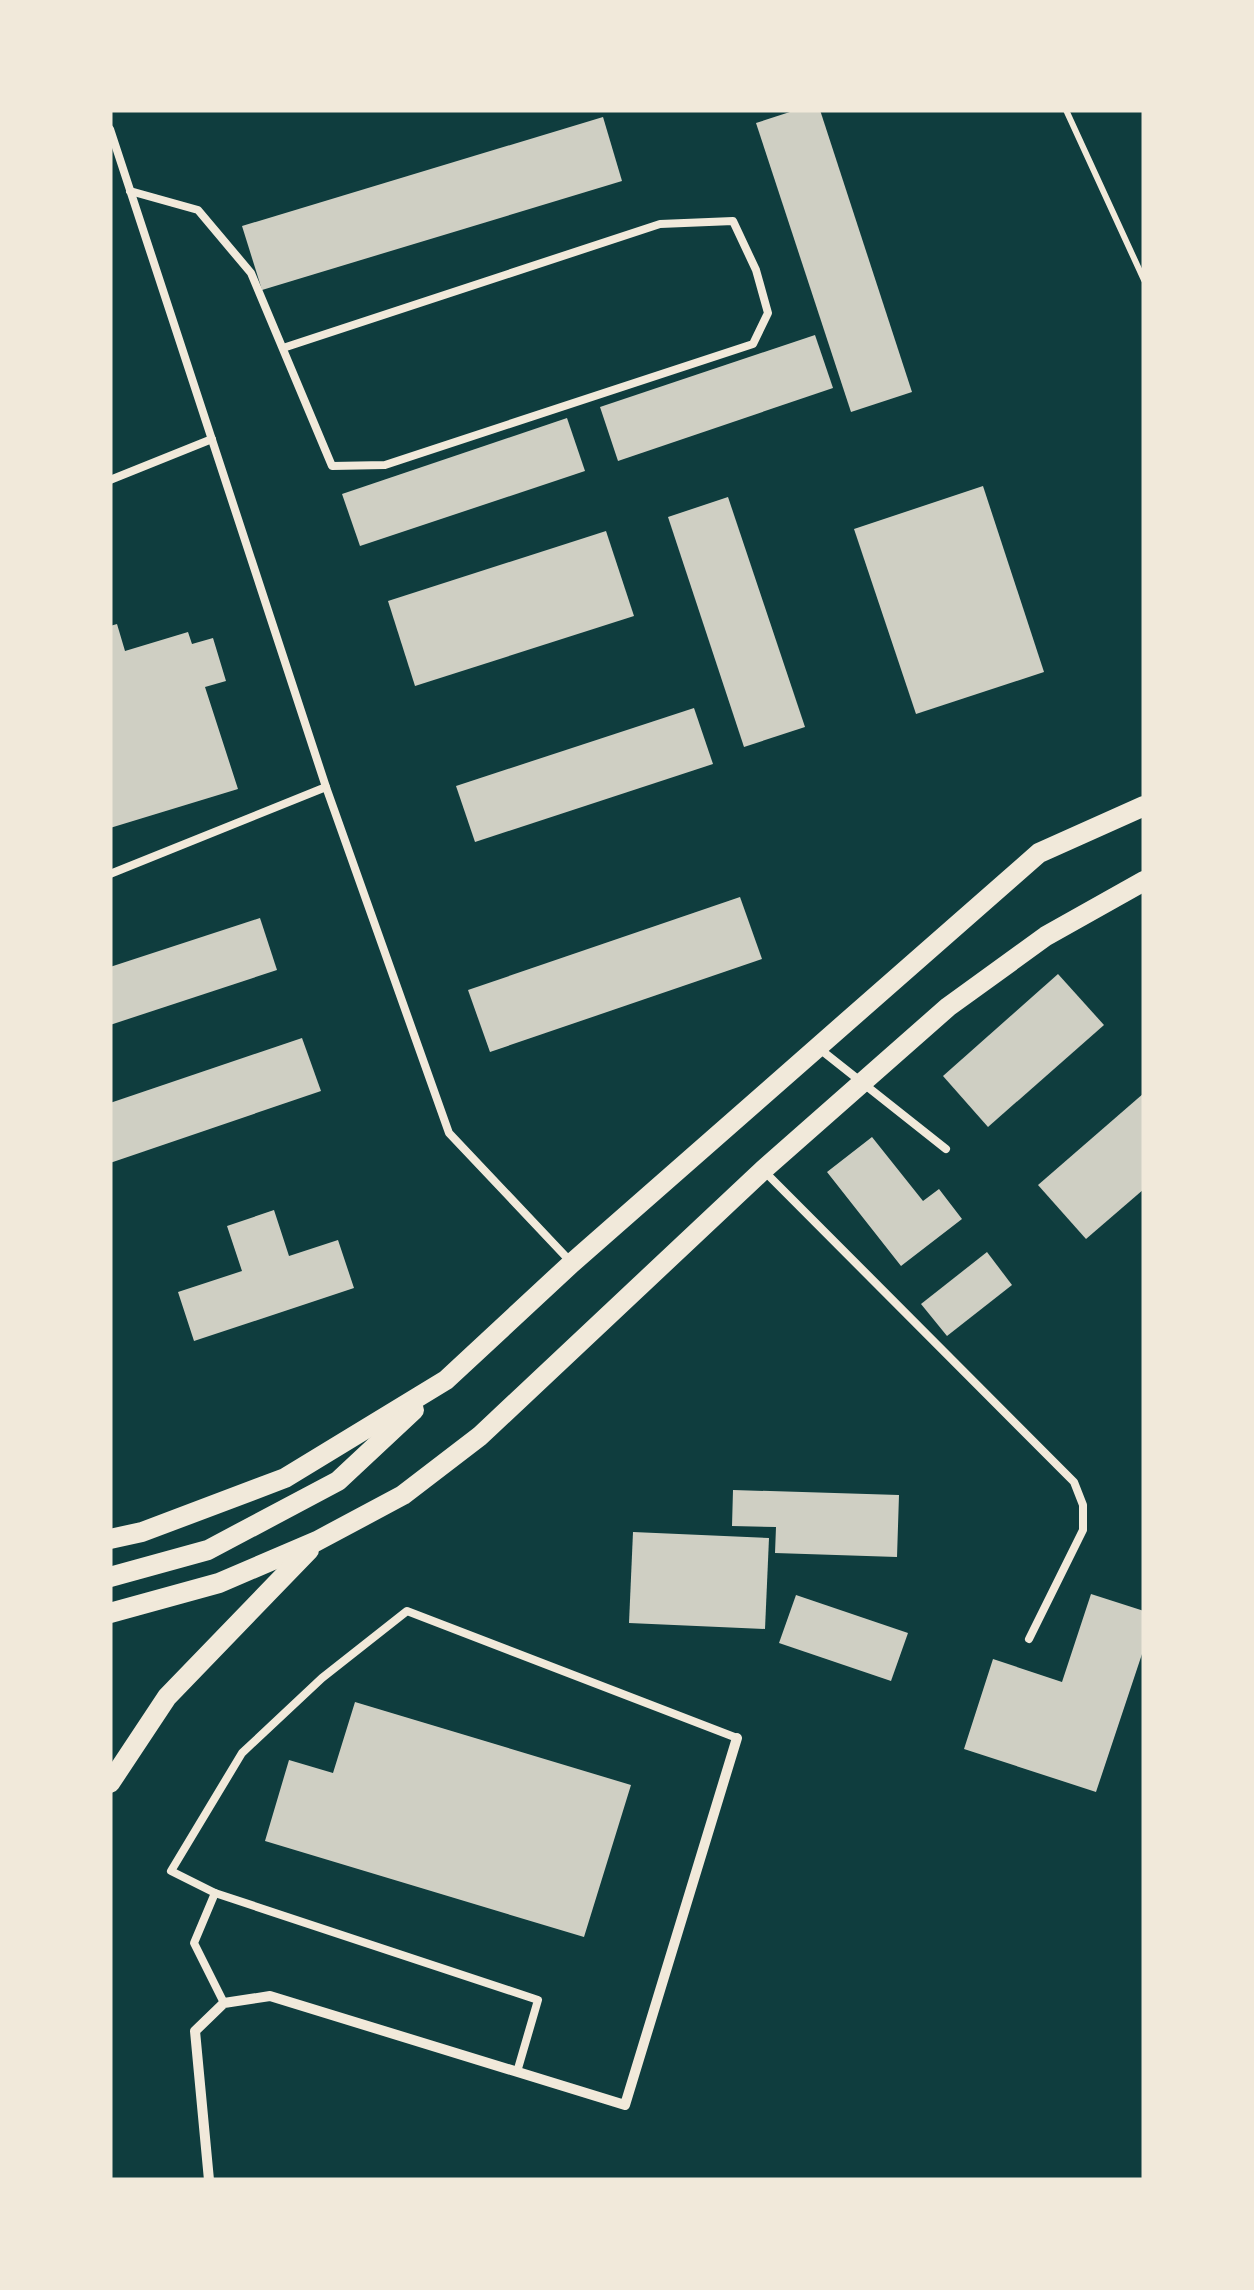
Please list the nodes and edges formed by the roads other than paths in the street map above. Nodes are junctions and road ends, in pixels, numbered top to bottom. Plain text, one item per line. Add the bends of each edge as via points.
1 (110, 129) edge
2 (130, 191) junction
3 (282, 348) junction
4 (212, 440) junction
5 (110, 480) edge
6 (326, 788) junction
7 (1144, 806) edge
8 (110, 874) edge
9 (1144, 882) edge
10 (818, 1047) junction
11 (863, 1081) junction
12 (946, 1149) dead end
13 (762, 1170) junction
14 (572, 1263) junction
15 (446, 1380) junction
16 (110, 1539) edge
17 (318, 1541) junction
18 (110, 1577) edge
19 (110, 1613) edge
20 (1029, 1639) dead end
21 (737, 1738) joint
22 (110, 1782) edge
23 (215, 1894) junction
24 (224, 2004) junction
25 (517, 2072) junction
26 (209, 2180) edge

1 - 2 lane
2 - 3 lane via 198,210 252,273
2 - 4 lane
3 - 3 lane via 332,466 385,465 753,344 768,312 733,222 660,224
4 - 5 lane
4 - 6 lane
6 - 8 lane
6 - 14 lane via 449,1133
7 - 10 main road via 1039,852
9 - 11 main road via 1046,936 948,1007
10 - 11 lane
10 - 14 main road
11 - 12 lane
11 - 13 main road
13 - 17 main road via 480,1436 402,1494
13 - 20 lane via 1074,1482 1084,1530
14 - 15 main road
15 - 16 main road via 285,1478
15 - 18 main road via 338,1480 208,1550
17 - 19 main road via 219,1583
17 - 22 main road via 168,1697
21 - 23 lane via 407,1611 322,1678 242,1754 171,1871
21 - 25 street via 625,2105
23 - 24 lane via 194,1943
23 - 25 lane via 538,2000
24 - 25 street via 270,1996
24 - 26 street via 195,2031

